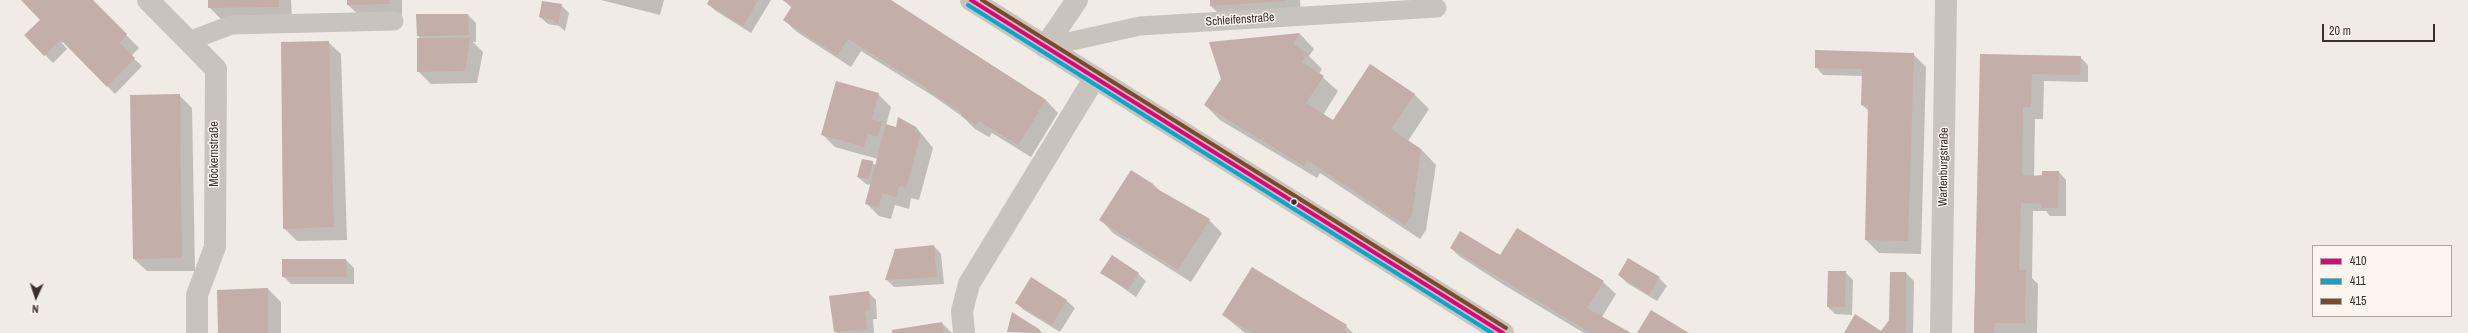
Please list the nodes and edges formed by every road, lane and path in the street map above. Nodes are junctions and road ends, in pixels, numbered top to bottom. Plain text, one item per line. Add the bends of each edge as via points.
1 (148, 0) edge
2 (971, 0) edge
3 (1077, 0) edge
4 (1946, 0) edge
5 (1437, 8) dead end
6 (394, 21) dead end
7 (189, 41) junction
8 (1046, 47) junction
9 (1094, 79) junction
10 (197, 333) edge
11 (964, 333) edge
12 (1503, 333) edge
13 (1941, 333) edge

1 - 7 street, Möckernstraße
2 - 8 street
3 - 8 street
4 - 13 street, Wartenburgstraße
5 - 8 lane, Schleifenstraße via 1140,26
6 - 7 lane via 231,25
7 - 10 street, Möckernstraße via 216,69 215,247 197,295
8 - 9 street
9 - 11 street via 969,284 962,311
9 - 12 street

